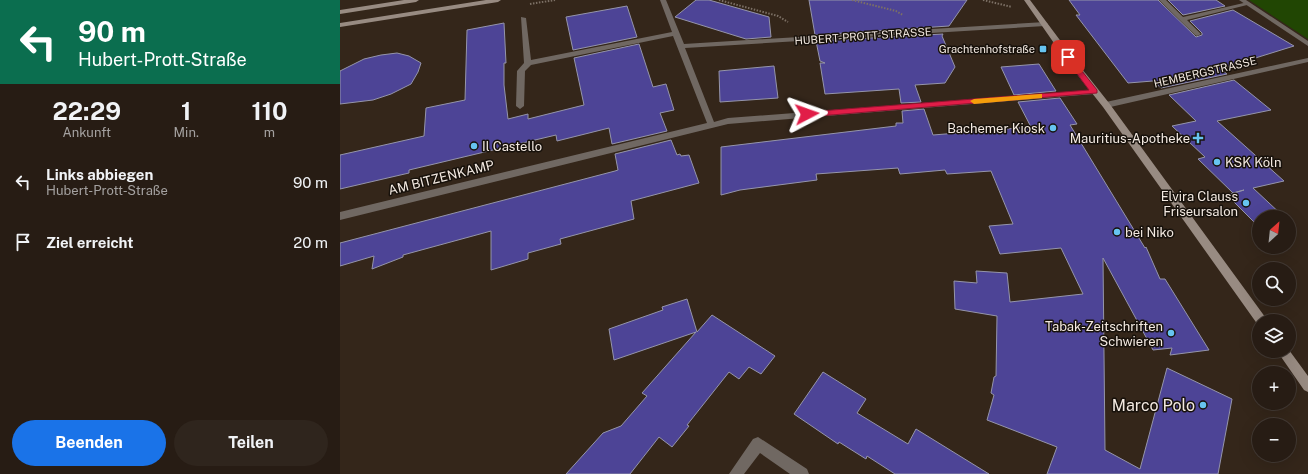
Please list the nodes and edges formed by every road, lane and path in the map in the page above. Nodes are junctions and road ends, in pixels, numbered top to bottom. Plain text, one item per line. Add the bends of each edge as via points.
1 (416, 0) edge
2 (498, 0) edge
3 (663, 0) edge
4 (719, 0) edge
5 (852, 0) edge
6 (983, 0) edge
7 (1162, 0) edge
8 (1029, 2) edge
9 (1245, 2) edge
10 (340, 12) edge
11 (523, 18) dead end
12 (1182, 19) junction
13 (1045, 24) junction
14 (340, 25) edge
15 (920, 32) junction
16 (676, 33) junction
17 (1197, 34) dead end
18 (805, 40) junction
19 (1308, 44) edge
20 (682, 46) junction
21 (1308, 60) edge
22 (528, 63) junction
23 (1094, 92) junction
24 (1106, 105) junction
25 (520, 106) dead end
26 (711, 124) junction
27 (340, 216) edge
28 (1257, 314) edge
29 (1288, 358) edge
30 (1308, 386) edge
31 (736, 474) edge
32 (802, 474) edge

1 - 10 street
2 - 14 street
3 - 16 street
4 - 18 path via 778,16 798,28 805,35
5 - 15 path via 896,11 906,17
6 - 8 path via 1013,7
7 - 12 street
8 - 13 street
9 - 12 street
9 - 19 street
11 - 22 street
12 - 17 street
13 - 15 street, HUBERT-PROTT-STRASSE
13 - 23 street
15 - 18 street, HUBERT-PROTT-STRASSE
16 - 20 street
16 - 22 street
18 - 20 street, HUBERT-PROTT-STRASSE
20 - 26 street
21 - 24 street, HEMBERGSTRASSE
22 - 25 street via 521,71
23 - 24 street
23 - 26 street, AM BITZENKAMP
24 - 28 street
26 - 27 street, AM BITZENKAMP
29 - 30 street
31 - 32 street via 758,444

